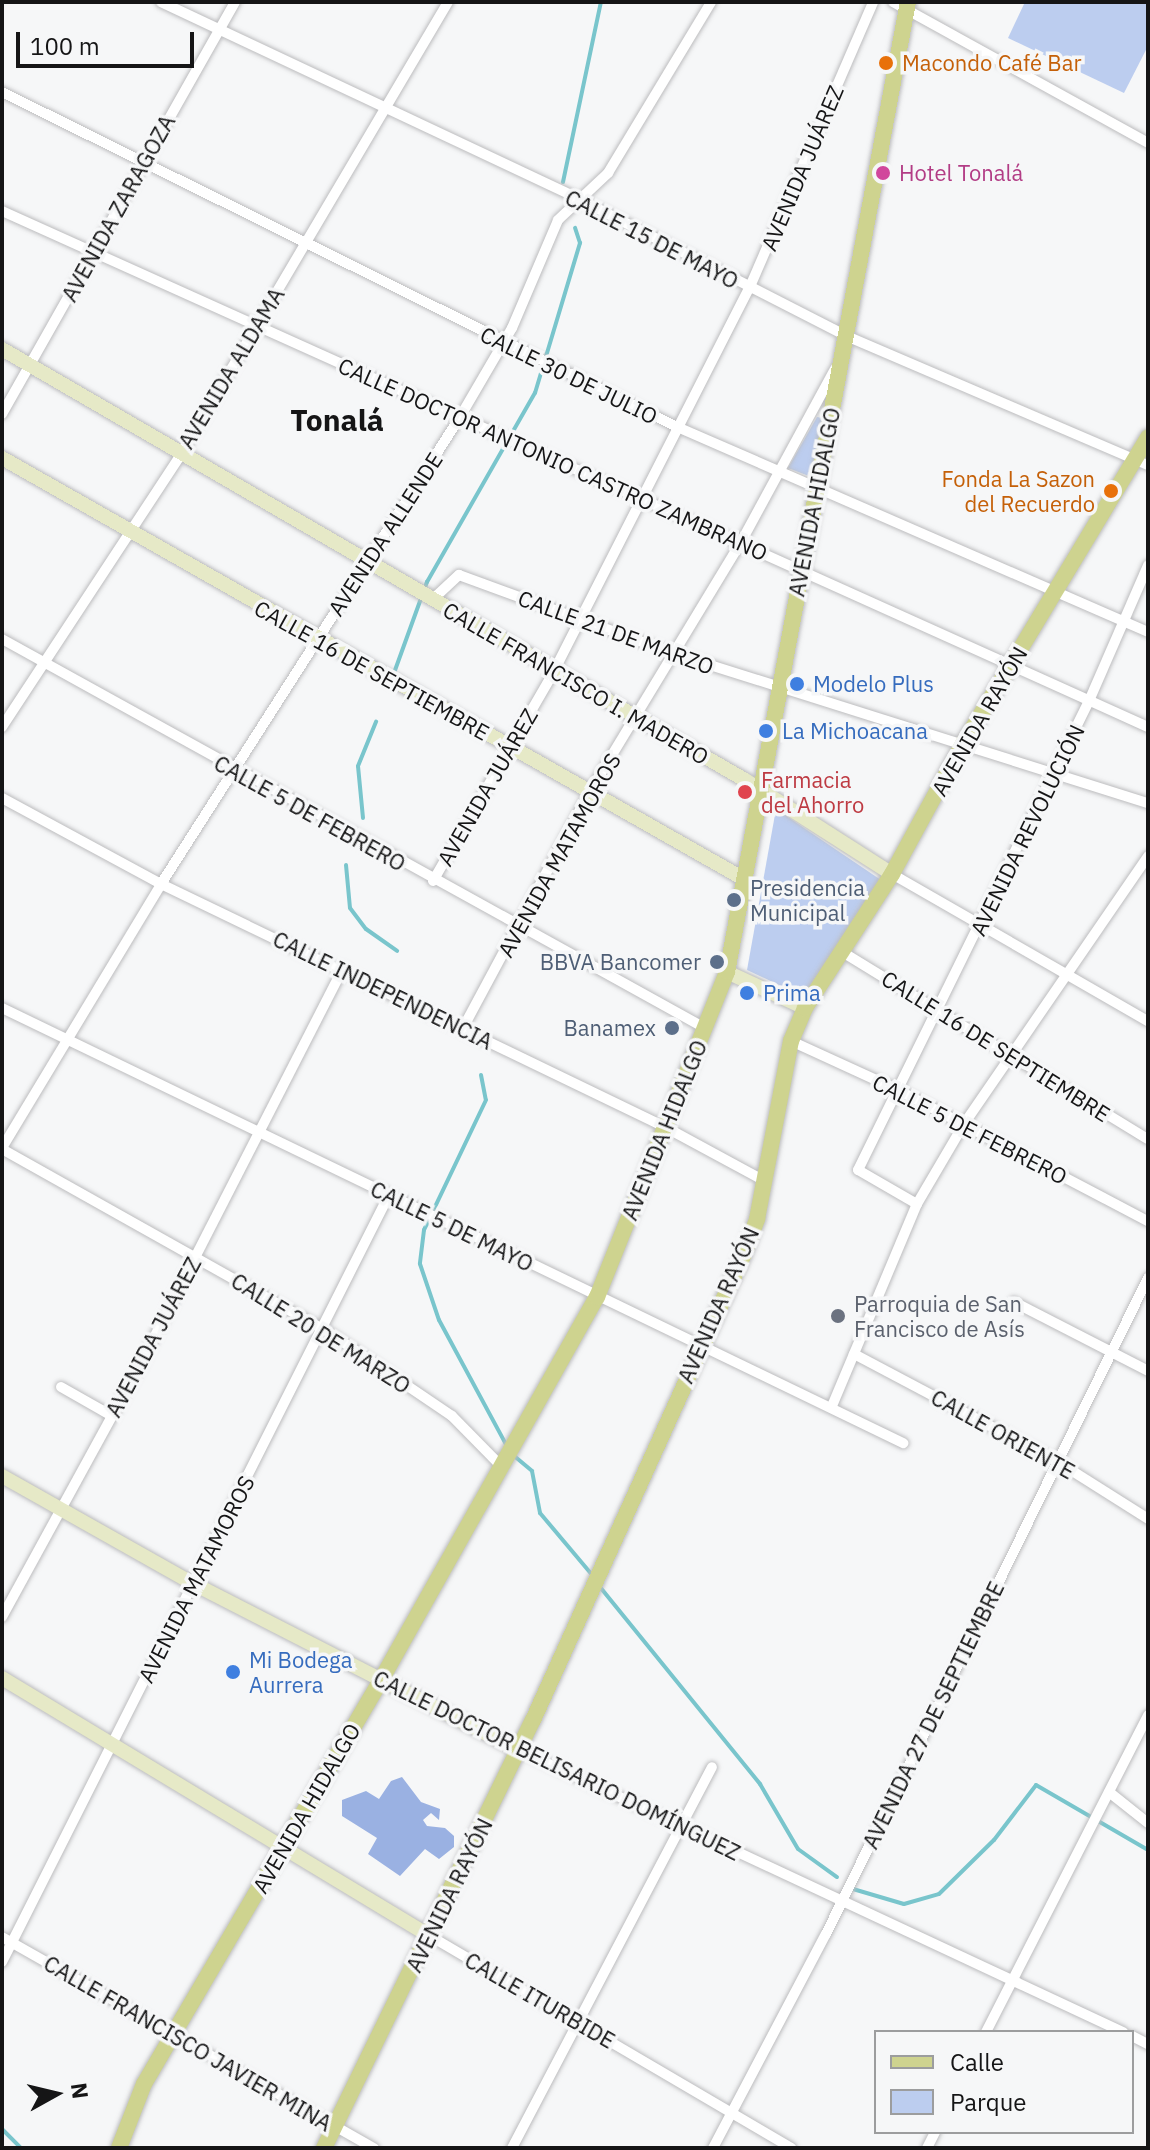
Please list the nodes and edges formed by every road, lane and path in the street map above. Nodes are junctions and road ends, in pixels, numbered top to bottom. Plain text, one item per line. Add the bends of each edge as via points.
1 (161, 2) edge
2 (235, 2) edge
3 (448, 2) edge
4 (711, 2) edge
5 (873, 2) edge
6 (902, 4) edge
7 (220, 30) junction
8 (2, 92) edge
9 (385, 106) junction
10 (1148, 143) edge
11 (143, 163) junction
12 (582, 201) junction
13 (2, 211) edge
14 (304, 244) junction
15 (94, 252) junction
16 (749, 289) junction
17 (258, 326) junction
18 (503, 343) junction
19 (847, 343) junction
20 (2, 349) edge
21 (29, 365) junction
22 (2, 414) edge
23 (460, 417) junction
24 (675, 426) junction
25 (1148, 437) edge
26 (181, 454) junction
27 (2, 458) edge
28 (1142, 462) edge
29 (777, 471) junction
30 (815, 486) junction
31 (643, 500) junction
32 (128, 533) junction
33 (740, 544) junction
34 (365, 564) junction
35 (1148, 565) edge
36 (802, 569) junction
37 (1057, 592) junction
38 (428, 598) junction
39 (581, 620) junction
40 (1125, 621) junction
41 (1148, 632) edge
42 (2, 639) edge
43 (317, 639) junction
44 (675, 654) junction
45 (1011, 663) junction
46 (44, 665) junction
47 (554, 671) junction
48 (776, 687) junction
49 (1089, 701) junction
50 (637, 720) junction
51 (2, 727) edge
52 (1148, 727) edge
53 (963, 744) junction
54 (510, 748) junction
55 (233, 771) junction
56 (1054, 773) junction
57 (759, 788) junction
58 (589, 793) junction
59 (2, 798) edge
60 (1148, 803) edge
61 (1148, 856) edge
62 (892, 874) junction
63 (744, 879) junction
64 (433, 881) junction
65 (161, 884) junction
66 (980, 927) junction
67 (517, 928) junction
68 (844, 953) junction
69 (343, 969) junction
70 (727, 972) junction
71 (1068, 973) junction
72 (2, 1008) edge
73 (805, 1008) junction
74 (939, 1010) junction
75 (1148, 1021) edge
76 (463, 1028) junction
77 (705, 1028) junction
78 (791, 1041) junction
79 (67, 1042) junction
80 (1011, 1054) junction
81 (898, 1090) junction
82 (964, 1124) junction
83 (665, 1127) junction
84 (261, 1134) junction
85 (1148, 1139) edge
86 (2, 1148) edge
87 (765, 1181) junction
88 (389, 1195) junction
89 (917, 1204) junction
90 (1148, 1221) edge
91 (195, 1257) junction
92 (1148, 1278) edge
93 (597, 1297) junction
94 (1014, 1302) dead end
95 (325, 1330) junction
96 (699, 1347) junction
97 (1111, 1352) junction
98 (854, 1354) junction
99 (1148, 1371) edge
100 (61, 1387) dead end
101 (832, 1406) junction
102 (112, 1416) junction
103 (903, 1443) dead end
104 (1058, 1462) junction
105 (502, 1463) junction
106 (2, 1476) edge
107 (62, 1510) junction
108 (1148, 1519) edge
109 (194, 1584) junction
110 (2, 1617) edge
111 (2, 1678) edge
112 (381, 1680) junction
113 (1148, 1715) edge
114 (111, 1744) junction
115 (519, 1750) junction
116 (712, 1767) dead end
117 (1109, 1792) junction
118 (1148, 1823) edge
119 (683, 1827) junction
120 (283, 1848) junction
121 (843, 1899) junction
122 (430, 1936) junction
123 (7, 1940) edge
124 (2, 1962) edge
125 (1014, 1977) junction
126 (580, 2021) junction
127 (987, 2030) edge
128 (1119, 2030) edge
129 (172, 2035) junction
130 (732, 2112) junction
131 (335, 2126) junction
132 (119, 2148) edge
133 (324, 2148) edge
134 (374, 2148) edge
135 (512, 2148) edge
136 (713, 2148) edge
137 (791, 2148) edge

1 - 7 street, CALLE 15 DE MAYO
2 - 7 street, AVENIDA ZARAGOZA
3 - 9 street, AVENIDA ALDAMA
4 - 12 street, AVENIDA ALLENDE via 608,173
5 - 16 street, AVENIDA JUÁREZ
6 - 10 street
6 - 19 main road, AVENIDA HIDALGO
7 - 9 street, CALLE 15 DE MAYO
7 - 11 street, AVENIDA ZARAGOZA
8 - 11 street, CALLE 30 DE JULIO
9 - 12 street, CALLE 15 DE MAYO
9 - 14 street, AVENIDA ALDAMA
11 - 14 street, CALLE 30 DE JULIO
11 - 15 street, AVENIDA ZARAGOZA
12 - 16 street, CALLE 15 DE MAYO
12 - 18 street, AVENIDA ALLENDE via 558,220
13 - 15 street, CALLE DOCTOR ANTONIO CASTRO ZAMBRANO
14 - 17 street, AVENIDA ALDAMA
14 - 18 street, CALLE 30 DE JULIO
15 - 17 street, CALLE DOCTOR ANTONIO CASTRO ZAMBRANO
15 - 21 street, AVENIDA ZARAGOZA
16 - 19 street, CALLE 15 DE MAYO
16 - 24 street, AVENIDA JUÁREZ
17 - 23 street, CALLE DOCTOR ANTONIO CASTRO ZAMBRANO
17 - 26 street, AVENIDA ALDAMA
18 - 23 street, AVENIDA ALLENDE
18 - 24 street, CALLE 30 DE JULIO
19 - 28 street, CALLE 15 DE MAYO
19 - 29 street, AVENIDA MATAMOROS
19 - 30 main road, AVENIDA HIDALGO
20 - 21 main road, CALLE FRANCISCO I. MADERO
21 - 22 street, AVENIDA ZARAGOZA
21 - 26 main road, CALLE FRANCISCO I. MADERO
23 - 31 street, CALLE DOCTOR ANTONIO CASTRO ZAMBRANO
23 - 34 street, AVENIDA ALLENDE
24 - 29 street, CALLE 30 DE JULIO
24 - 31 street, AVENIDA JUÁREZ
25 - 28 main road, AVENIDA RAYÓN
26 - 32 street, AVENIDA ALDAMA
26 - 34 main road, CALLE FRANCISCO I. MADERO
27 - 32 main road, CALLE 16 DE SEPTIEMBRE
28 - 37 main road, AVENIDA RAYÓN
29 - 30 street, CALLE 30 DE JULIO
29 - 33 street, AVENIDA MATAMOROS
30 - 36 main road, AVENIDA HIDALGO
30 - 37 street, CALLE 30 DE JULIO
31 - 33 street, CALLE DOCTOR ANTONIO CASTRO ZAMBRANO
31 - 39 street, AVENIDA JUÁREZ
32 - 43 main road, CALLE 16 DE SEPTIEMBRE
32 - 46 street, AVENIDA ALDAMA
33 - 36 street, CALLE DOCTOR ANTONIO CASTRO ZAMBRANO
33 - 44 street, AVENIDA MATAMOROS
34 - 38 main road, CALLE FRANCISCO I. MADERO
34 - 43 street, AVENIDA ALLENDE
35 - 40 street, AVENIDA REVOLUCIÓN
36 - 45 street, CALLE DOCTOR ANTONIO CASTRO ZAMBRANO
36 - 48 main road, AVENIDA HIDALGO
37 - 40 street, CALLE 30 DE JULIO
37 - 45 main road, AVENIDA RAYÓN
38 - 39 street, CALLE 21 DE MARZO via 456,575
38 - 47 main road, CALLE FRANCISCO I. MADERO
39 - 44 street, CALLE 21 DE MARZO
39 - 47 street, AVENIDA JUÁREZ
40 - 41 street, CALLE 30 DE JULIO
40 - 49 street, AVENIDA REVOLUCIÓN
42 - 46 street, CALLE 5 DE FEBRERO
43 - 54 main road, CALLE 16 DE SEPTIEMBRE
43 - 55 street, AVENIDA ALLENDE
44 - 48 street, CALLE 21 DE MARZO
44 - 50 street, AVENIDA MATAMOROS
45 - 49 street, CALLE DOCTOR ANTONIO CASTRO ZAMBRANO
45 - 53 main road, AVENIDA RAYÓN
46 - 51 street, AVENIDA ALDAMA
46 - 55 street, CALLE 5 DE FEBRERO
47 - 50 main road, CALLE FRANCISCO I. MADERO
47 - 54 street, AVENIDA JUÁREZ
48 - 53 street
48 - 57 main road, AVENIDA HIDALGO
49 - 52 street, CALLE DOCTOR ANTONIO CASTRO ZAMBRANO
49 - 56 street, AVENIDA REVOLUCIÓN
50 - 57 main road, CALLE FRANCISCO I. MADERO
50 - 58 street, AVENIDA MATAMOROS
53 - 56 street
53 - 62 main road, AVENIDA RAYÓN
54 - 58 main road, CALLE 16 DE SEPTIEMBRE
54 - 64 street, AVENIDA JUÁREZ
55 - 64 street, CALLE 5 DE FEBRERO
55 - 65 street, AVENIDA ALLENDE
56 - 60 street
56 - 66 street, AVENIDA REVOLUCIÓN
57 - 62 main road, CALLE FRANCISCO I. MADERO
57 - 63 main road, AVENIDA HIDALGO
58 - 63 main road, CALLE 16 DE SEPTIEMBRE
58 - 67 street, AVENIDA MATAMOROS
59 - 65 street, CALLE INDEPENDENCIA
61 - 71 street
62 - 66 street, CALLE FRANCISCO I. MADERO
62 - 68 main road, AVENIDA RAYÓN
63 - 70 main road, AVENIDA HIDALGO
64 - 67 street, CALLE 5 DE FEBRERO
65 - 69 street, CALLE INDEPENDENCIA
65 - 79 street, AVENIDA ALLENDE
66 - 71 street, CALLE FRANCISCO I. MADERO
66 - 74 street, AVENIDA REVOLUCIÓN
67 - 76 street, AVENIDA MATAMOROS
67 - 77 street, CALLE 5 DE FEBRERO
68 - 73 main road, AVENIDA RAYÓN
68 - 74 street, CALLE 16 DE SEPTIEMBRE
69 - 76 street, CALLE INDEPENDENCIA
69 - 84 street, AVENIDA JUÁREZ
70 - 73 main road
70 - 77 main road, AVENIDA HIDALGO
71 - 75 street, CALLE FRANCISCO I. MADERO
71 - 80 street
72 - 79 street, CALLE 5 DE MAYO
73 - 78 main road, AVENIDA RAYÓN
74 - 80 street, CALLE 16 DE SEPTIEMBRE
74 - 81 street, AVENIDA REVOLUCIÓN
76 - 83 street, CALLE INDEPENDENCIA
77 - 83 main road, AVENIDA HIDALGO
78 - 81 street, CALLE 5 DE FEBRERO
78 - 87 main road, AVENIDA RAYÓN
79 - 84 street, CALLE 5 DE MAYO
79 - 86 street, AVENIDA ALLENDE
80 - 82 street
80 - 85 street, CALLE 16 DE SEPTIEMBRE
81 - 82 street, CALLE 5 DE FEBRERO
81 - 89 street, AVENIDA REVOLUCIÓN via 858,1170
82 - 89 street
82 - 90 street, CALLE 5 DE FEBRERO
83 - 87 street, CALLE INDEPENDENCIA
83 - 93 main road, AVENIDA HIDALGO
84 - 88 street, CALLE 5 DE MAYO
84 - 91 street, AVENIDA JUÁREZ
86 - 91 street, CALLE 20 DE MARZO
87 - 96 main road, AVENIDA RAYÓN via 743,1256
88 - 93 street, CALLE 5 DE MAYO
88 - 95 street, AVENIDA MATAMOROS
89 - 98 street
91 - 95 street, CALLE 20 DE MARZO
91 - 102 street, AVENIDA JUÁREZ
92 - 97 street, AVENIDA 27 DE SEPTIEMBRE
93 - 96 street, CALLE 5 DE MAYO
93 - 105 main road, AVENIDA HIDALGO
94 - 97 street
95 - 105 street, CALLE 20 DE MARZO via 452,1416
95 - 109 street, AVENIDA MATAMOROS
96 - 101 street, CALLE 5 DE MAYO
96 - 115 main road, AVENIDA RAYÓN
97 - 99 street
97 - 104 street, AVENIDA 27 DE SEPTIEMBRE
98 - 101 street
98 - 104 street, CALLE ORIENTE
100 - 102 street
101 - 103 street, CALLE 5 DE MAYO
102 - 107 street, AVENIDA JUÁREZ
104 - 108 street, CALLE ORIENTE
104 - 121 street, AVENIDA 27 DE SEPTIEMBRE
105 - 112 main road, AVENIDA HIDALGO
106 - 107 main road, CALLE DOCTOR BELISARIO DOMÍNGUEZ
107 - 109 main road, CALLE DOCTOR BELISARIO DOMÍNGUEZ
107 - 110 street, AVENIDA JUÁREZ
109 - 112 main road, CALLE DOCTOR BELISARIO DOMÍNGUEZ
109 - 114 street, AVENIDA MATAMOROS
111 - 114 main road, CALLE ITURBIDE
112 - 115 main road, CALLE DOCTOR BELISARIO DOMÍNGUEZ
112 - 120 main road, AVENIDA HIDALGO
113 - 117 street
114 - 120 main road, CALLE ITURBIDE
114 - 123 street, AVENIDA MATAMOROS
115 - 119 street, CALLE DOCTOR BELISARIO DOMÍNGUEZ
115 - 122 main road, AVENIDA RAYÓN
116 - 119 street
117 - 118 street
117 - 125 street
119 - 121 street, CALLE DOCTOR BELISARIO DOMÍNGUEZ
119 - 126 street
120 - 122 main road, CALLE ITURBIDE
120 - 129 main road, AVENIDA HIDALGO
121 - 125 street, CALLE DOCTOR BELISARIO DOMÍNGUEZ
121 - 130 street, AVENIDA 27 DE SEPTIEMBRE
122 - 126 street, CALLE ITURBIDE
122 - 131 main road, AVENIDA RAYÓN
123 - 124 street, AVENIDA MATAMOROS
123 - 129 street, CALLE FRANCISCO JAVIER MINA
125 - 127 street
125 - 128 street, CALLE DOCTOR BELISARIO DOMÍNGUEZ
126 - 130 street, CALLE ITURBIDE
126 - 135 street
129 - 131 street, CALLE FRANCISCO JAVIER MINA
129 - 132 main road, AVENIDA HIDALGO via 144,2084
130 - 136 street, AVENIDA 27 DE SEPTIEMBRE
130 - 137 street, CALLE ITURBIDE
131 - 133 main road, AVENIDA RAYÓN
131 - 134 street, CALLE FRANCISCO JAVIER MINA

